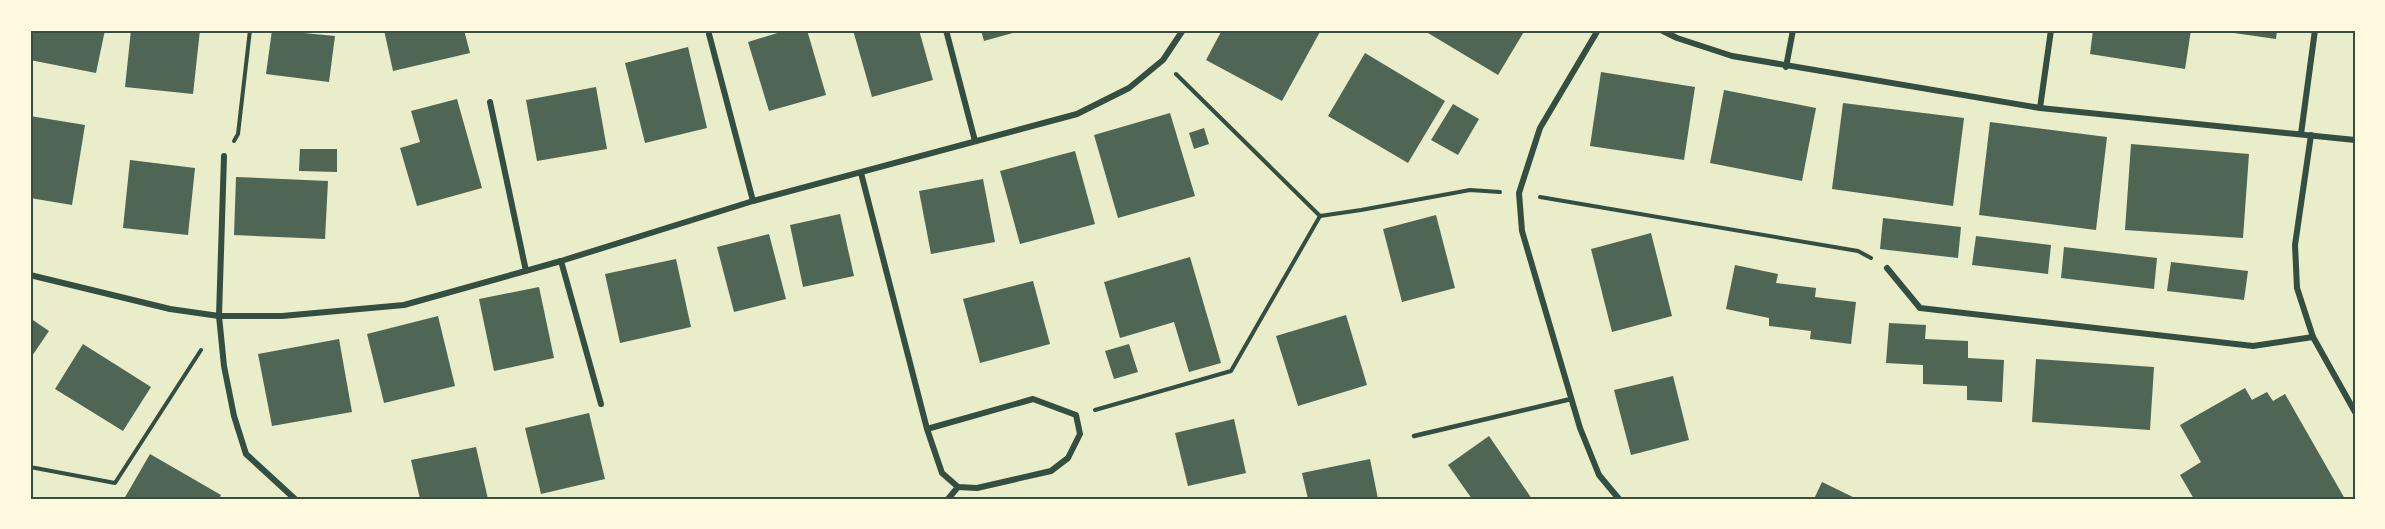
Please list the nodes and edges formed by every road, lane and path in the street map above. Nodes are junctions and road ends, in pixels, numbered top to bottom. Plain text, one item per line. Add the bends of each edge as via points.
1 (250, 30) edge
2 (946, 30) edge
3 (1183, 30) edge
4 (1598, 30) edge
5 (1661, 30) edge
6 (1793, 30) edge
7 (2051, 30) edge
8 (2315, 30) edge
9 (710, 34) dead end
10 (1162, 60) junction
11 (1786, 67) junction
12 (490, 102) dead end
13 (2040, 108) junction
14 (239, 120) dead end
15 (2301, 134) junction
16 (2311, 135) junction
17 (2355, 140) edge
18 (975, 141) junction
19 (224, 156) dead end
20 (861, 173) junction
21 (1519, 193) junction
22 (753, 201) junction
23 (1320, 216) junction
24 (561, 261) junction
25 (1887, 268) joint
26 (526, 271) junction
27 (30, 275) edge
28 (219, 316) junction
29 (2313, 337) junction
30 (1571, 399) junction
31 (601, 404) dead end
32 (2355, 412) edge
33 (1076, 416) junction
34 (927, 429) junction
35 (1414, 436) dead end
36 (30, 467) edge
37 (958, 487) junction
38 (295, 499) edge
39 (948, 499) edge
40 (1619, 499) edge

1 - 14 path
2 - 18 street
3 - 10 street
4 - 21 street via 1540,128
5 - 11 street via 1732,56
6 - 11 street
7 - 13 street
8 - 15 street
9 - 22 street
10 - 18 street via 1129,88 1077,114
10 - 23 path
11 - 13 street
12 - 26 street
13 - 15 street
15 - 16 street
16 - 17 street
16 - 29 street via 2295,245 2298,288
18 - 20 street
19 - 28 street
20 - 22 street
20 - 34 street
21 - 23 path via 1470,190
21 - 25 path via 1858,251
21 - 30 street via 1522,231
22 - 24 street
23 - 33 path via 1231,371
24 - 26 street
24 - 31 street
25 - 29 street via 1920,308 2253,346
26 - 28 street via 404,305 282,316
27 - 28 street via 170,309
28 - 36 path via 196,360 115,483
28 - 38 street via 224,366 246,454
29 - 32 street
30 - 35 lane
30 - 40 street via 1599,475
33 - 34 street via 1033,399
33 - 37 street via 1080,434 1068,458 1052,471 977,488
34 - 37 street via 942,473
37 - 39 street

